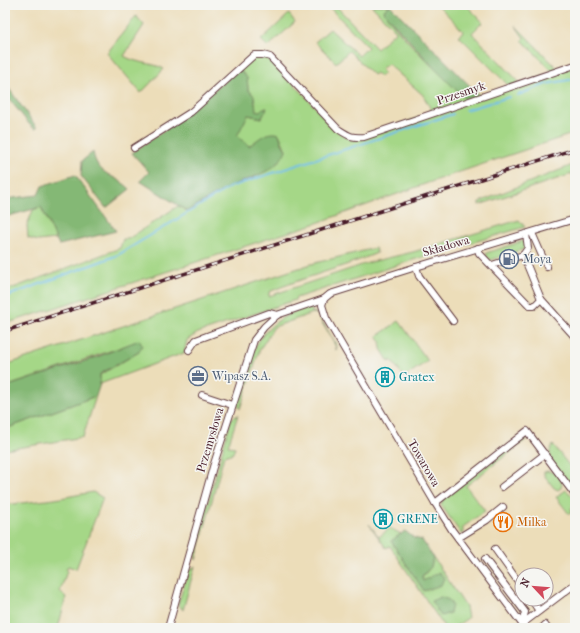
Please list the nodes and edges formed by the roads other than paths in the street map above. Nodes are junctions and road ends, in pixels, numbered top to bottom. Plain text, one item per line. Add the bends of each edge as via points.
1 (575, 66) edge
2 (134, 148) dead end
3 (575, 219) edge
4 (529, 234) junction
5 (478, 248) junction
6 (523, 255) junction
7 (492, 266) junction
8 (416, 267) junction
9 (547, 267) dead end
10 (324, 299) junction
11 (541, 299) junction
12 (277, 315) junction
13 (454, 321) dead end
14 (575, 337) edge
15 (189, 350) dead end
16 (202, 395) dead end
17 (232, 405) junction
18 (545, 454) junction
19 (502, 487) dead end
20 (575, 494) edge
21 (435, 503) junction
22 (503, 506) dead end
23 (458, 538) junction
24 (495, 549) dead end
25 (485, 559) dead end
26 (514, 576) edge
27 (575, 584) edge
28 (536, 607) edge
29 (539, 611) junction
30 (524, 626) edge
31 (168, 628) edge
32 (542, 628) edge
33 (547, 628) edge

1 - 2 street, Przesmyk via 364,137 354,138 338,129 270,57 254,55 192,112
3 - 4 street, Składowa
4 - 5 street, Składowa
4 - 6 street via 528,248
4 - 9 street
5 - 7 street via 479,253
5 - 8 street, Składowa
6 - 7 street
6 - 11 street
7 - 11 street via 530,306 534,306
8 - 10 street, Składowa via 330,294
8 - 13 street via 419,276
10 - 12 street, Przemysłowa
10 - 21 street, Towarowa via 322,305 326,318
11 - 14 street
12 - 15 street via 269,313 196,340
12 - 17 street, Przemysłowa via 254,340
16 - 17 street
17 - 31 street, Przemysłowa
18 - 19 street
18 - 20 street
18 - 21 street via 527,431
21 - 23 street, Towarowa
22 - 23 street via 487,520
23 - 30 street, Towarowa
24 - 26 street
25 - 30 street via 525,612
27 - 29 street
28 - 29 street
29 - 30 street
32 - 33 street via 545,625

